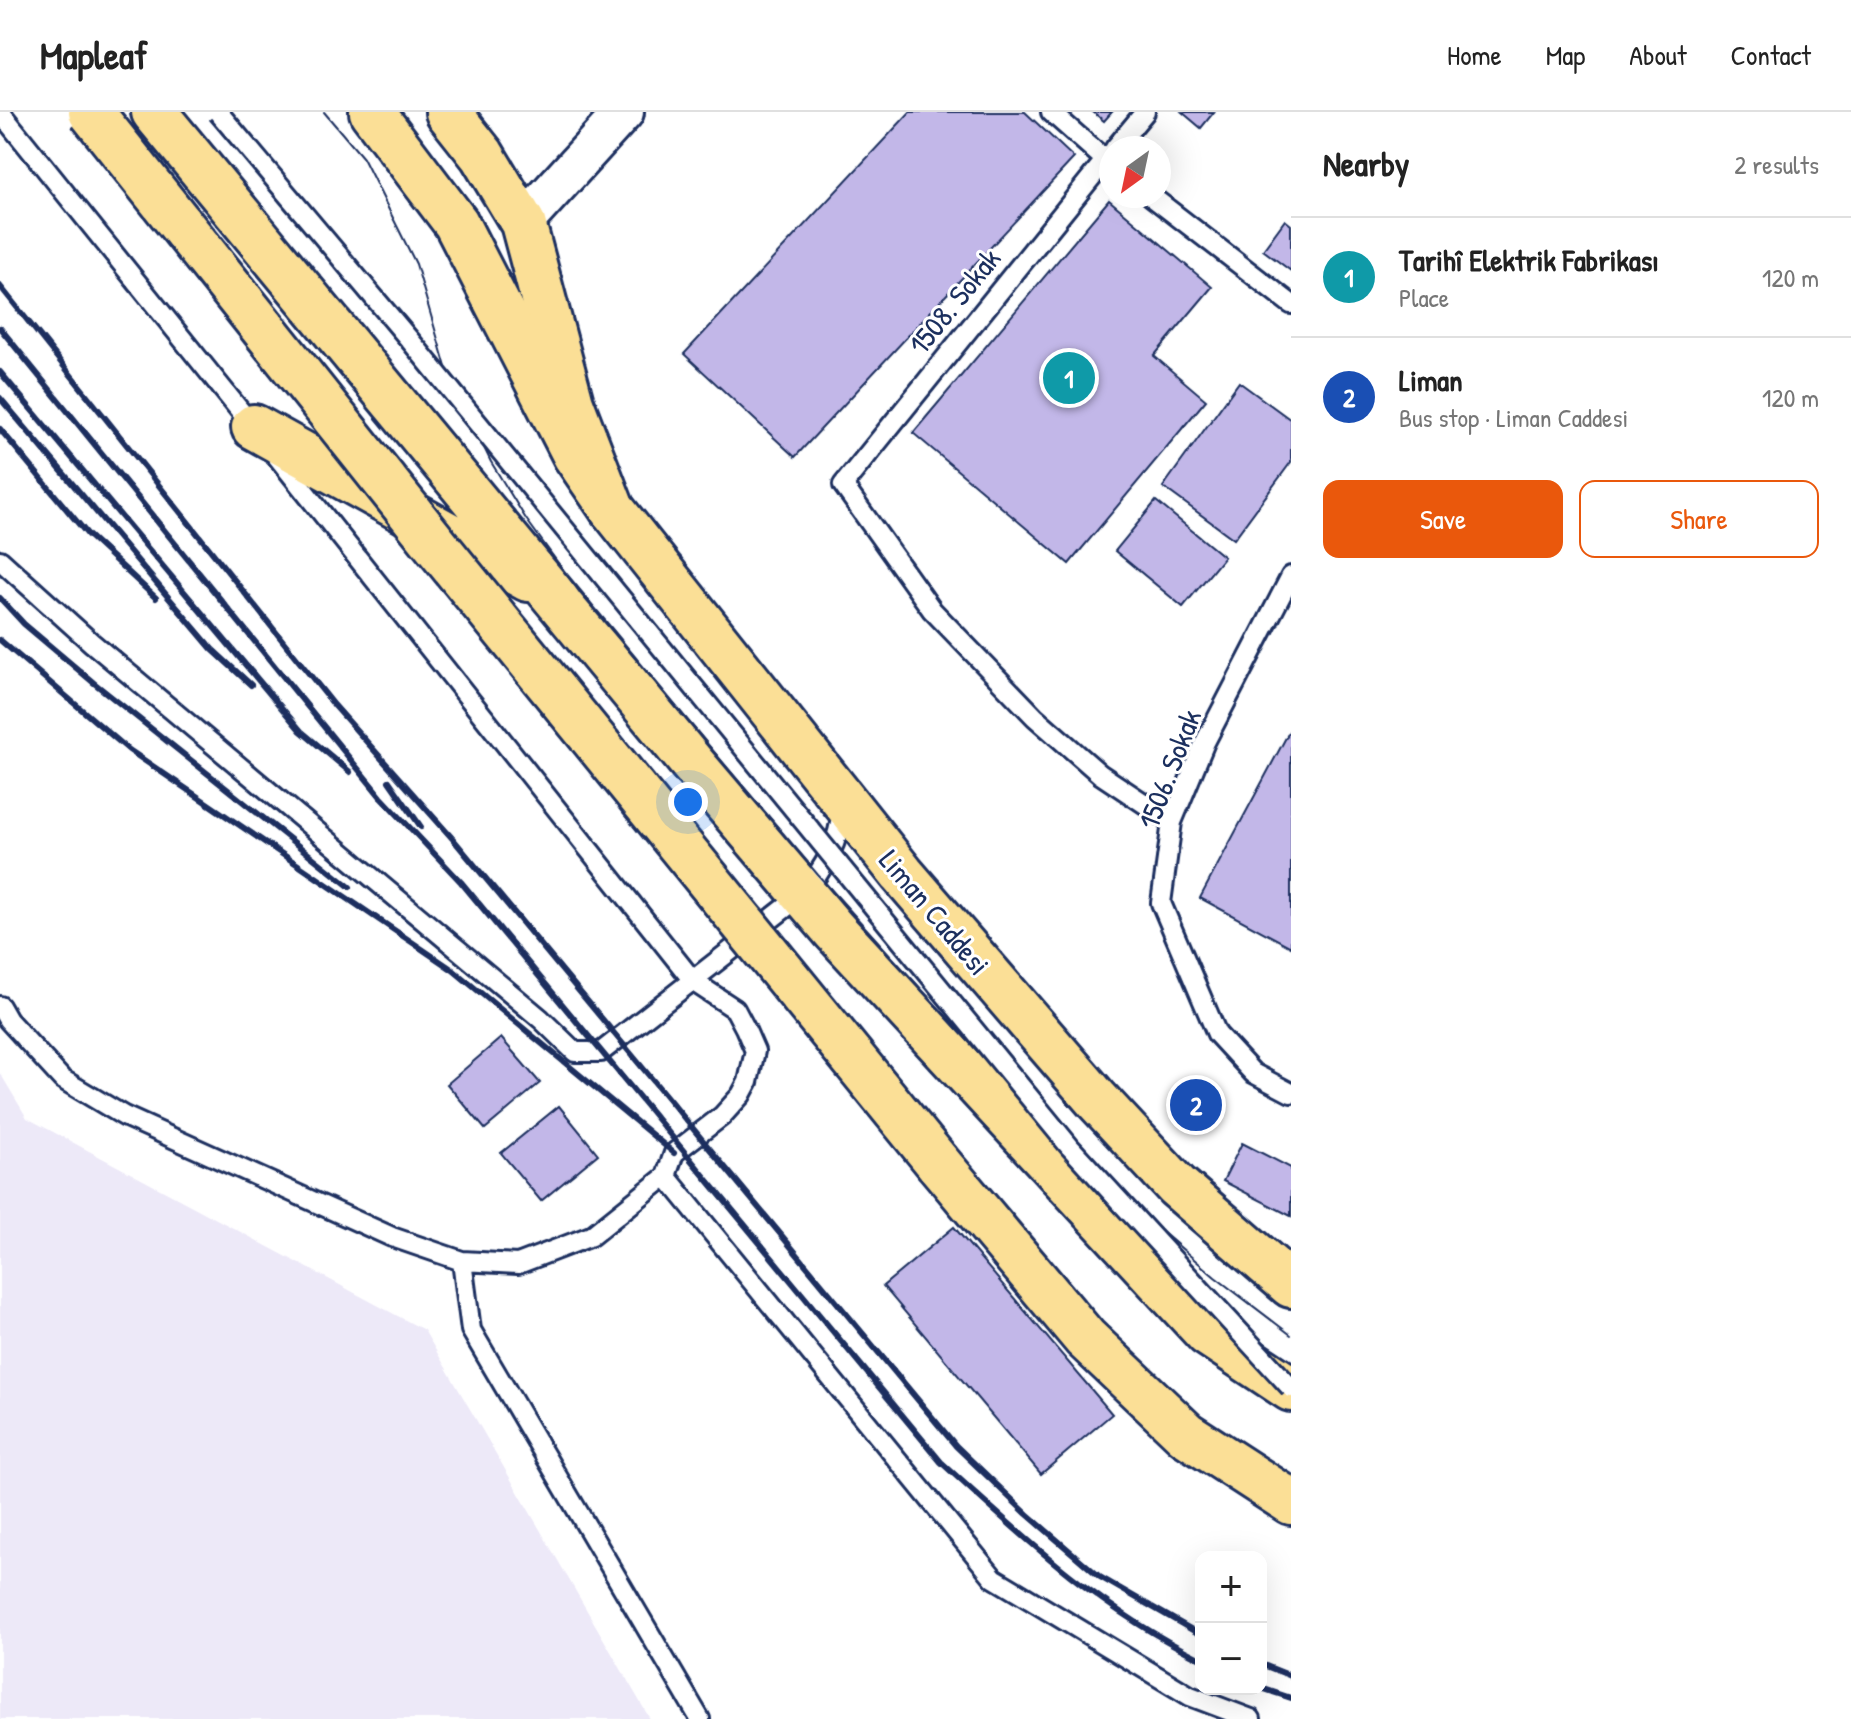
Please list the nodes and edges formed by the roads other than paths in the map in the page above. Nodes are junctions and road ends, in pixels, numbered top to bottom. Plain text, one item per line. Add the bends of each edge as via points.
1 (0, 112) edge
2 (91, 112) edge
3 (154, 112) edge
4 (218, 112) edge
5 (372, 112) edge
6 (448, 112) edge
7 (624, 112) edge
8 (1051, 112) edge
9 (1145, 112) edge
10 (1127, 136) edge
11 (1099, 148) edge
12 (1099, 172) edge
13 (1167, 208) edge
14 (523, 223) junction
15 (1291, 304) edge
16 (254, 427) junction
17 (612, 509) junction
18 (0, 560) edge
19 (1291, 576) edge
20 (551, 592) junction
21 (843, 799) junction
22 (1172, 822) junction
23 (803, 894) junction
24 (694, 982) junction
25 (0, 1006) edge
26 (1291, 1093) edge
27 (666, 1176) junction
28 (462, 1261) junction
29 (1291, 1285) edge
30 (1291, 1388) edge
31 (1291, 1502) edge
32 (700, 1719) edge
33 (1251, 1719) edge

1 - 16 lane
2 - 31 main road, bridge via 938,1163 1096,1348 1186,1434
3 - 20 main road
4 - 30 lane, bridge via 1070,1147
5 - 17 main road via 456,223 575,455
6 - 14 main road via 482,155
7 - 14 street
8 - 11 lane
9 - 10 lane, 1508. Sokak
12 - 22 lane, 1508. Sokak via 843,485 932,610 1035,717 1100,774
13 - 15 lane
14 - 17 main road via 571,403
16 - 20 main road
16 - 24 lane
17 - 21 main road, Liman Caddesi
18 - 24 lane via 575,1052 601,1052
19 - 22 lane, 1506. Sokak via 1205,742
20 - 23 main road
21 - 23 lane via 841,825 826,865
21 - 29 main road, Liman Caddesi via 1097,1100 1177,1186
22 - 26 lane, 1506. Sokak via 1161,903 1217,1034 1253,1073
23 - 24 lane
23 - 30 main road via 1208,1334
24 - 27 lane via 735,1009 755,1051 741,1095 674,1153
25 - 28 lane via 62,1079 124,1116 392,1237
27 - 28 lane via 591,1236 518,1264
27 - 33 lane via 994,1578 1190,1696
28 - 32 lane via 471,1330

